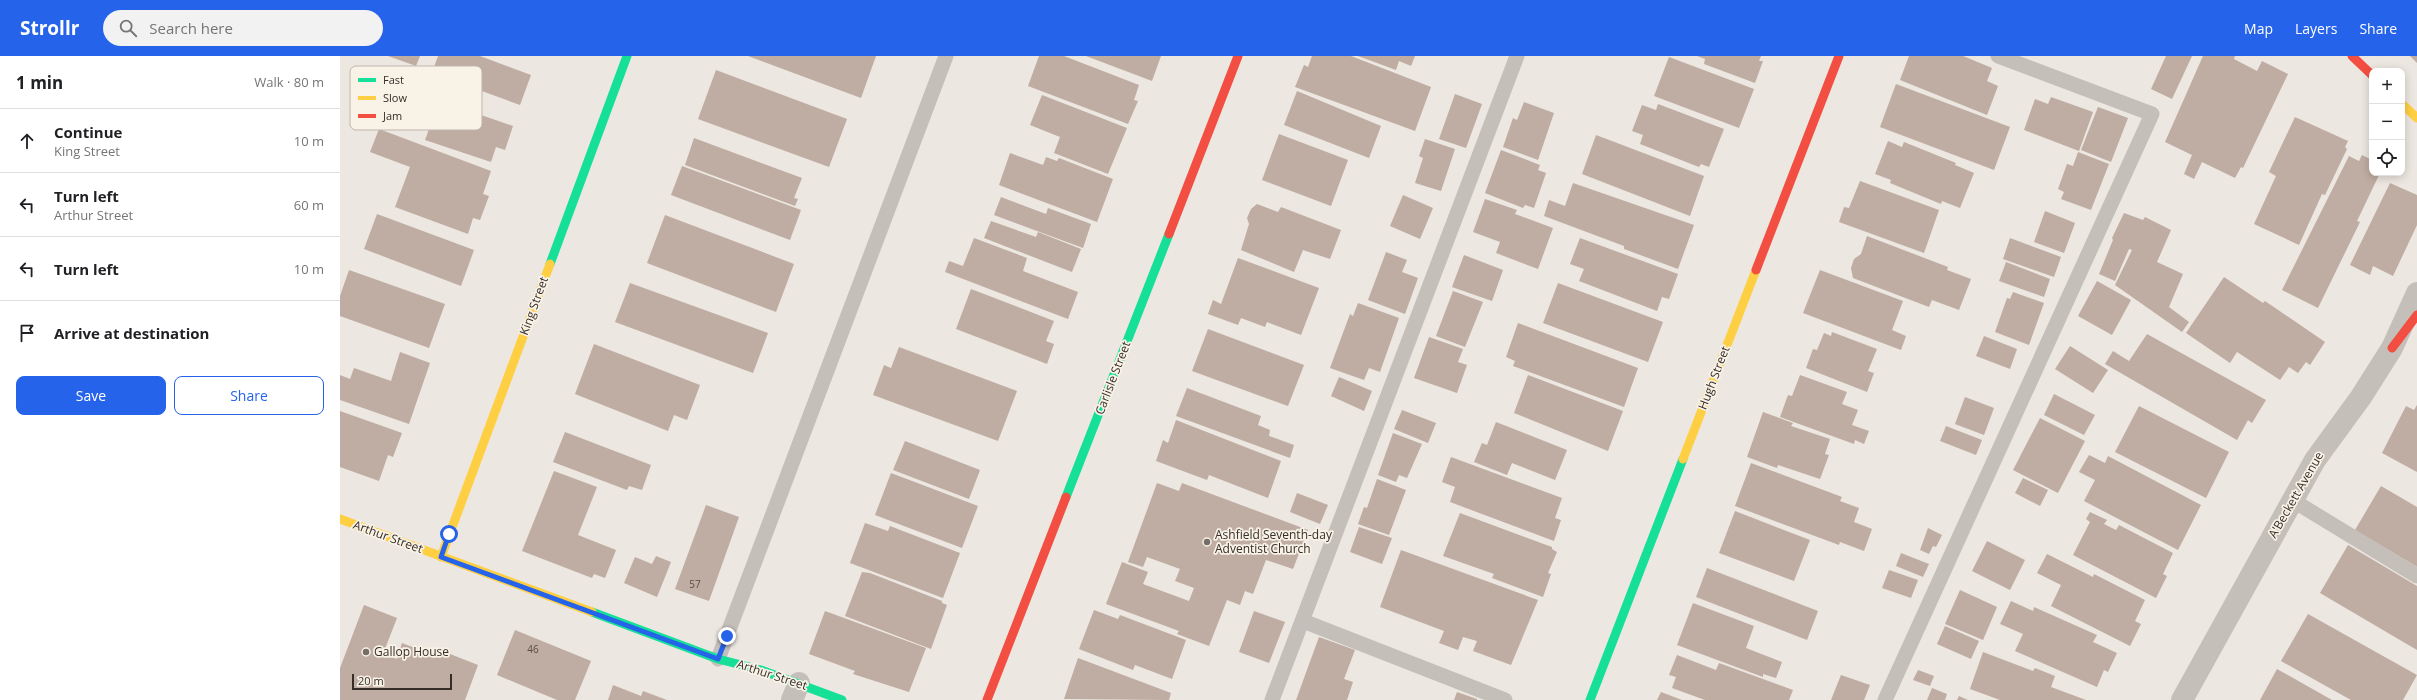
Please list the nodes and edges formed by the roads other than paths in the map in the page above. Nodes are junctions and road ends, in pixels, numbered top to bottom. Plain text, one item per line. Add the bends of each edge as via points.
1 (626, 56) edge
2 (946, 56) edge
3 (1238, 56) edge
4 (1517, 56) edge
5 (1839, 56) edge
6 (1998, 56) edge
7 (2352, 56) edge
8 (2369, 72) edge
9 (2405, 107) edge
10 (2417, 118) edge
11 (2417, 293) edge
12 (2417, 315) edge
13 (2392, 348) junction
14 (2292, 500) junction
15 (340, 519) edge
16 (441, 557) junction
17 (2417, 576) edge
18 (1303, 621) junction
19 (718, 659) junction
20 (796, 692) edge
21 (842, 700) edge
22 (987, 700) edge
23 (1272, 700) edge
24 (1505, 700) edge
25 (1590, 700) edge
26 (1885, 700) edge
27 (2182, 700) edge

1 - 16 street, King Street
2 - 19 lane
3 - 22 street, Carlisle Street
4 - 18 lane
5 - 25 street, Hugh Street
6 - 26 lane via 2152,114
7 - 8 street
9 - 10 street
11 - 13 street, A'Beckett Avenue
12 - 13 street
13 - 14 street, A'Beckett Avenue via 2361,397 2315,460
14 - 17 lane
14 - 27 street, A'Beckett Avenue
15 - 16 street, Arthur Street
16 - 19 street, Arthur Street
18 - 23 lane
18 - 24 lane
19 - 20 street, Arthur Street
20 - 21 street, Arthur Street

